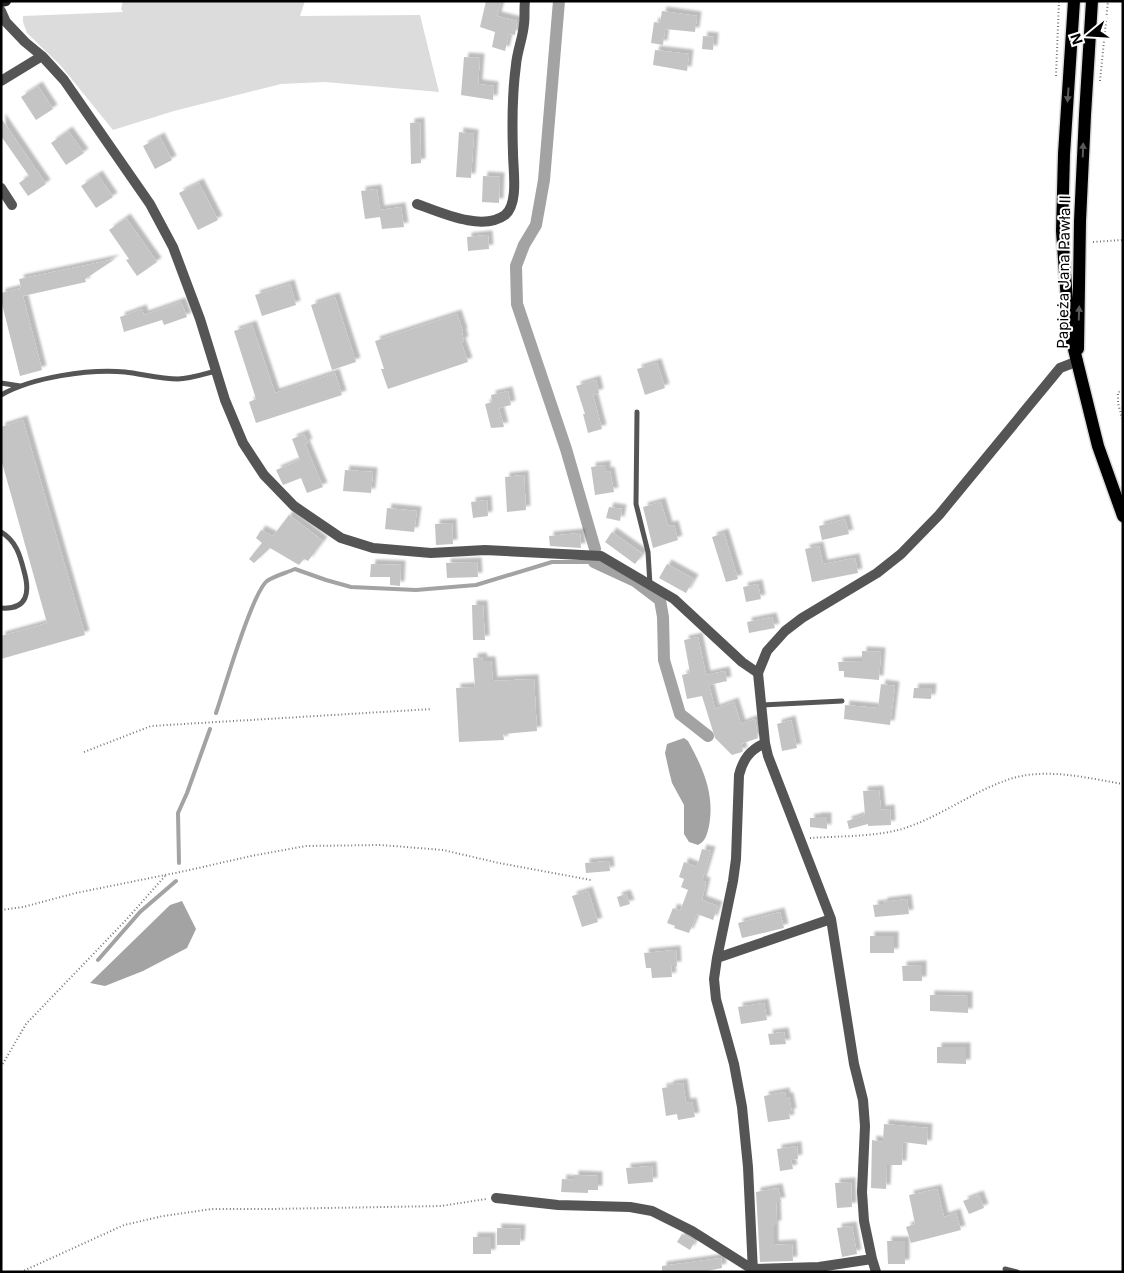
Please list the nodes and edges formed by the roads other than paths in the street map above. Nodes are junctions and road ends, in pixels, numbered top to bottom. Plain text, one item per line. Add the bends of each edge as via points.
1 (6, 1) edge
2 (525, 1) edge
3 (1074, 1) edge
4 (1092, 1) edge
5 (1, 2) edge
6 (1, 11) edge
7 (42, 56) junction
8 (1, 82) edge
9 (1, 188) edge
10 (417, 204) dead end
11 (12, 205) dead end
12 (1078, 361) junction
13 (216, 371) junction
14 (1, 383) edge
15 (21, 386) junction
16 (1, 395) edge
17 (637, 412) dead end
18 (1123, 516) edge
19 (1, 532) edge
20 (650, 585) junction
21 (1, 608) edge
22 (758, 673) junction
23 (842, 701) dead end
24 (761, 705) junction
25 (765, 743) junction
26 (832, 919) junction
27 (717, 958) junction
28 (496, 1198) road end
29 (872, 1259) junction
30 (752, 1270) edge
31 (1005, 1270) dead end
32 (876, 1272) edge
33 (1017, 1272) edge

1 - 5 main road
2 - 10 street via 514,85 514,196 509,210 496,219 472,221
3 -> 12 main road, Papieża Jana Pawła II via 1062,231 1069,329
12 -> 4 main road, Papieża Jana Pawła II via 1085,114
6 - 7 street via 6,22
7 - 8 street
7 - 13 street via 64,80 97,127 150,204 174,247
9 - 11 street
12 - 18 main road via 1098,446
12 - 22 street via 1060,368 945,508 901,554 877,573 785,631 767,651
13 - 15 lane via 179,379 93,372 46,378
13 - 20 street via 243,443 264,475 294,506 341,538 373,548 431,553 485,550 601,556
14 - 15 lane
15 - 16 lane
17 - 20 lane via 636,504 648,552
19 - 21 lane via 17,549 28,587 24,601
20 - 22 street via 674,599
22 - 24 street
23 - 24 lane
24 - 25 street
25 - 26 street
25 - 27 street via 753,749 741,764 736,859
26 - 27 street
26 - 29 street via 854,1064 863,1100 866,1126 863,1212
27 - 30 street via 716,999 742,1107
28 - 30 street via 558,1205 630,1206 652,1211 692,1231
29 - 30 street via 819,1267
29 - 32 street
31 - 33 lane

